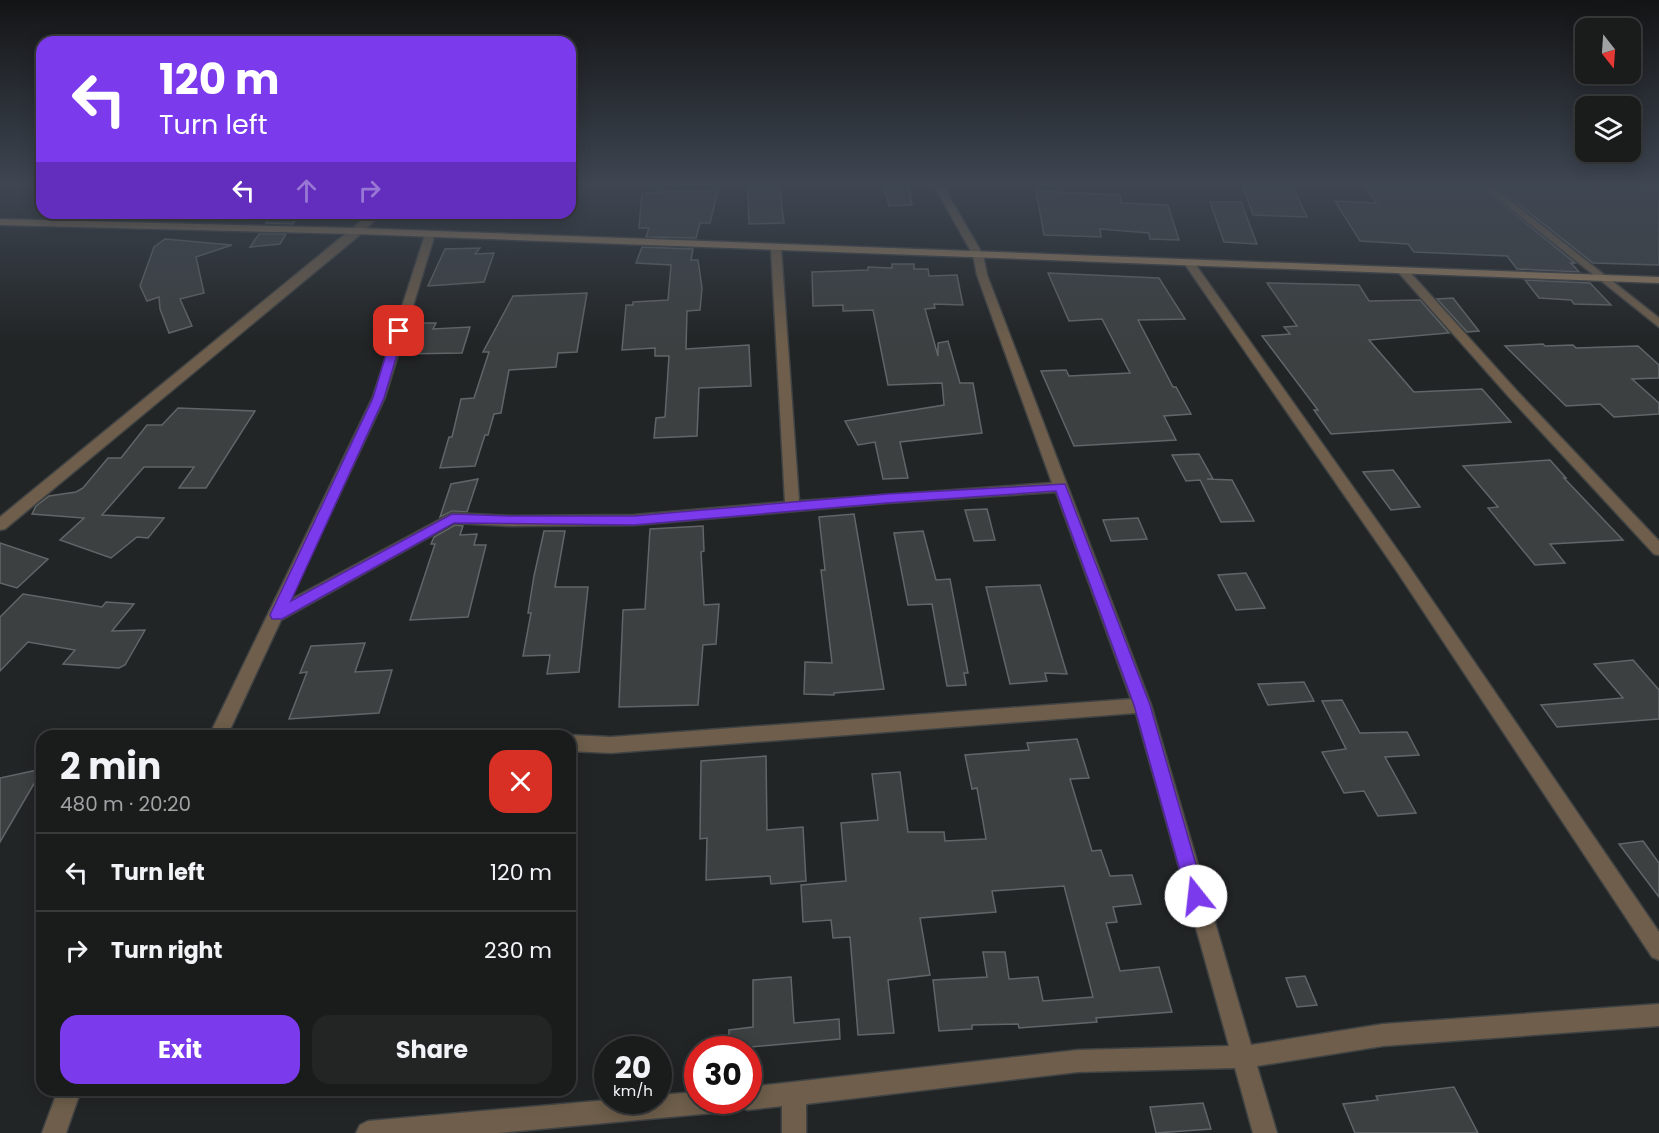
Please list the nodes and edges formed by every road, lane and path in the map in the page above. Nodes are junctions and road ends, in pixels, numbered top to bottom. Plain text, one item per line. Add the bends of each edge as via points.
1 (351, 237) edge
2 (429, 237) edge
3 (501, 237) edge
4 (968, 237) edge
5 (1551, 237) edge
6 (776, 248) junction
7 (978, 255) junction
8 (1189, 263) junction
9 (1402, 271) junction
10 (1603, 278) junction
11 (1659, 280) edge
12 (1659, 324) edge
13 (1060, 487) junction
14 (792, 506) junction
15 (0, 525) edge
16 (1659, 550) edge
17 (277, 615) junction
18 (1142, 705) junction
19 (221, 730) edge
20 (576, 743) edge
21 (1659, 950) edge
22 (1659, 1015) edge
23 (1242, 1057) junction
24 (794, 1094) junction
25 (68, 1096) edge
26 (762, 1097) edge
27 (684, 1105) edge
28 (54, 1133) edge
29 (368, 1133) edge
30 (794, 1133) edge
31 (1265, 1133) edge

1 - 15 street
2 - 17 street via 379,398
3 - 6 street
4 - 7 street
5 - 10 street
6 - 7 street
6 - 14 street
7 - 8 street
7 - 13 street
8 - 9 street
8 - 21 street via 1401,566
9 - 10 street
9 - 16 street
10 - 11 street
10 - 12 street
13 - 14 street
13 - 18 street
14 - 17 street via 634,520 452,518
17 - 19 street
18 - 20 street via 612,745
18 - 23 street
22 - 23 street via 1383,1035
23 - 24 street via 1078,1061
23 - 31 street
24 - 26 street
24 - 30 street
25 - 28 street
27 - 29 street

